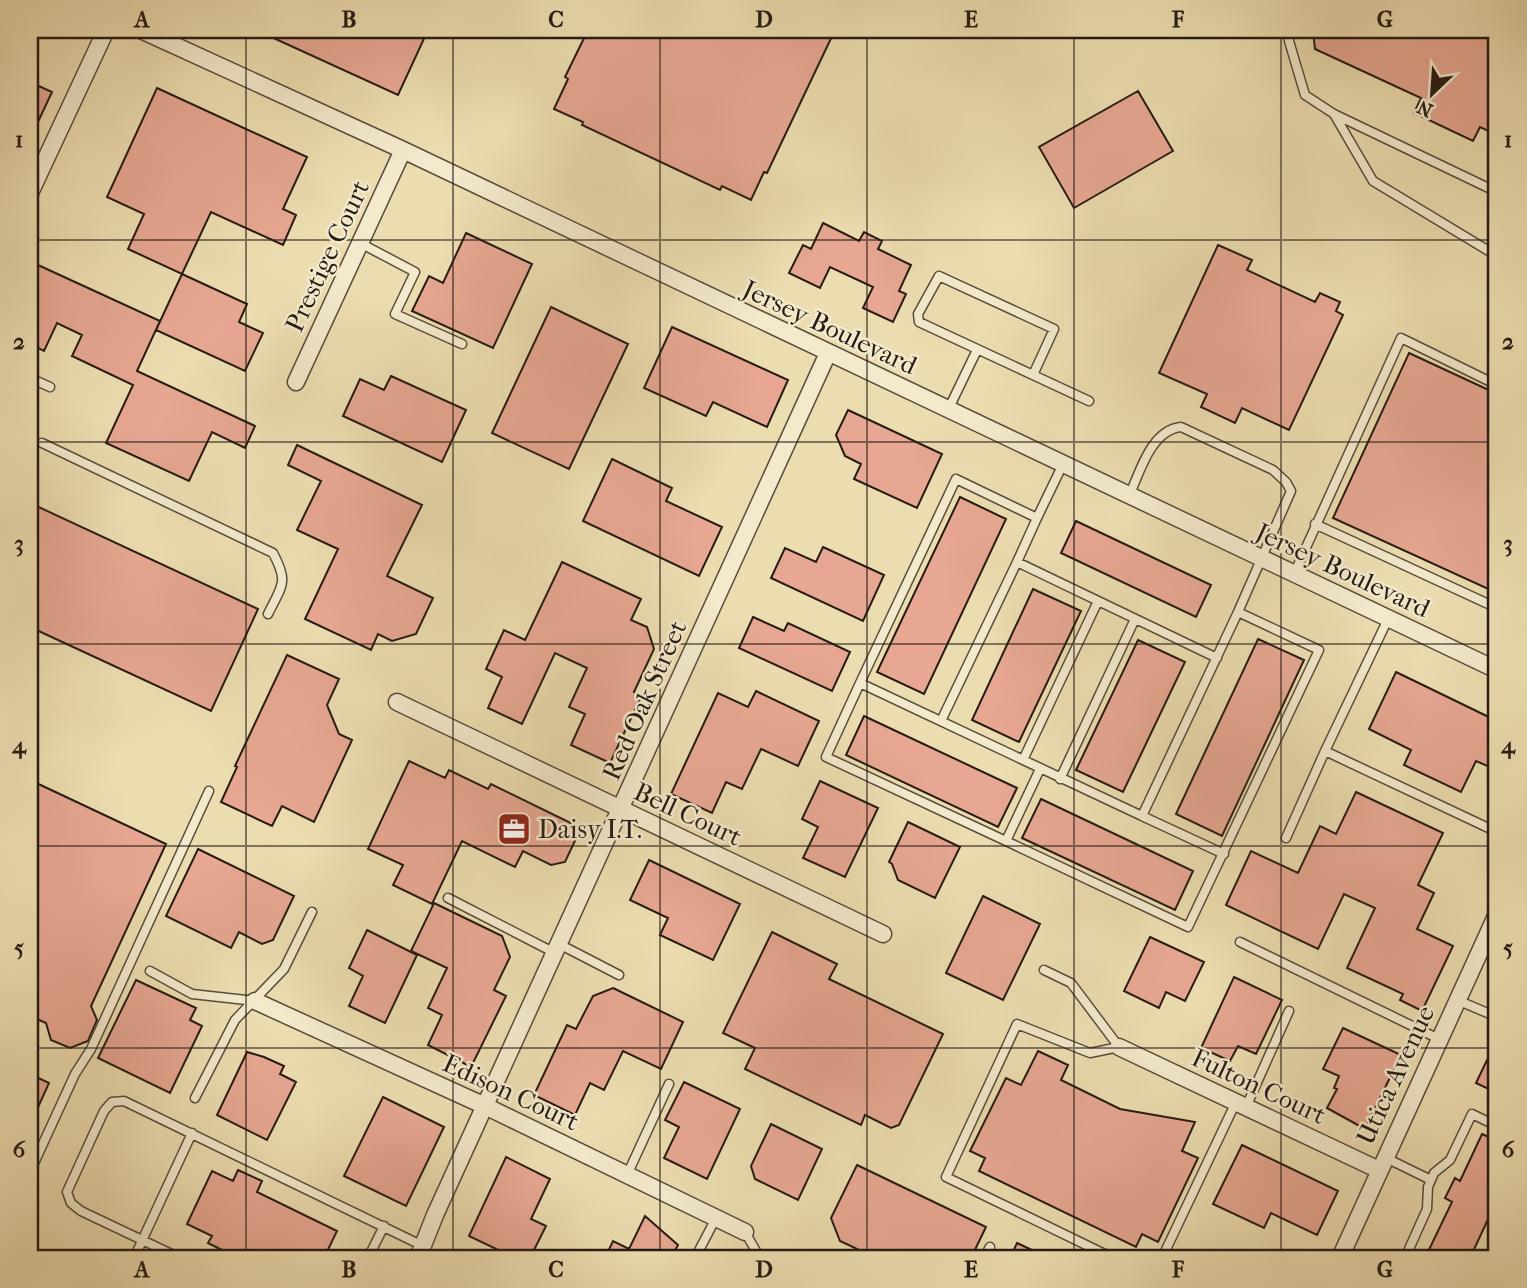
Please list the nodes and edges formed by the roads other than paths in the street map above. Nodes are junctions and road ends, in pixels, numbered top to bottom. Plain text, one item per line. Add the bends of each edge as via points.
1 (106, 30) edge
2 (141, 30) edge
3 (1289, 30) edge
4 (1334, 114) junction
5 (403, 150) junction
6 (1497, 192) edge
7 (30, 193) edge
8 (360, 243) junction
9 (1497, 256) edge
10 (462, 344) dead end
11 (977, 350) junction
12 (828, 354) junction
13 (1033, 375) junction
14 (30, 378) edge
15 (296, 382) dead end
16 (1497, 385) edge
17 (50, 387) dead end
18 (1089, 401) dead end
19 (948, 410) junction
20 (42, 443) dead end
21 (1063, 464) junction
22 (1129, 496) junction
23 (1037, 518) junction
24 (1315, 524) junction
25 (1261, 558) junction
26 (1017, 562) junction
27 (1294, 574) junction
28 (1098, 601) junction
29 (1497, 608) edge
30 (1238, 612) junction
31 (268, 614) dead end
32 (1135, 618) junction
33 (1388, 619) junction
34 (1217, 658) junction
35 (1497, 670) edge
36 (860, 683) junction
37 (397, 702) dead end
38 (941, 721) junction
39 (1325, 751) junction
40 (1023, 760) junction
41 (1040, 769) junction
42 (1060, 779) junction
43 (209, 791) dead end
44 (621, 809) junction
45 (1142, 816) junction
46 (1497, 832) edge
47 (1286, 838) dead end
48 (1006, 841) junction
49 (1224, 854) junction
50 (448, 898) dead end
51 (312, 912) dead end
52 (1497, 914) edge
53 (883, 934) dead end
54 (1240, 942) dead end
55 (557, 949) junction
56 (1044, 970) dead end
57 (150, 971) dead end
58 (619, 975) dead end
59 (255, 1000) junction
60 (1457, 1000) junction
61 (1289, 1011) dead end
62 (1497, 1017) edge
63 (1439, 1039) junction
64 (1119, 1047) junction
65 (668, 1084) dead end
66 (195, 1098) dead end
67 (1241, 1105) junction
68 (485, 1107) junction
69 (1497, 1126) edge
70 (192, 1133) junction
71 (30, 1142) edge
72 (41, 1147) junction
73 (1381, 1164) junction
74 (30, 1172) edge
75 (627, 1175) junction
76 (1431, 1180) junction
77 (716, 1218) junction
78 (383, 1226) junction
79 (745, 1232) joint
80 (142, 1240) junction
81 (990, 1247) dead end
82 (420, 1252) edge
83 (134, 1258) edge
84 (180, 1258) edge
85 (368, 1258) edge
86 (695, 1258) edge
87 (760, 1258) edge
88 (984, 1258) edge
89 (1113, 1258) edge
90 (1162, 1258) edge
91 (1340, 1258) edge
92 (1405, 1258) edge

1 - 7 street
2 - 5 street, Jersey Boulevard
3 - 4 lane via 1305,95
4 - 6 lane
4 - 9 lane via 1373,181
5 - 8 street, Prestige Court
5 - 12 street, Jersey Boulevard
8 - 10 lane via 415,272 395,314
8 - 15 street, Prestige Court
11 - 13 lane
11 - 13 lane via 919,322 918,313 939,276 1054,330
11 - 19 lane
12 - 19 street, Jersey Boulevard
12 - 44 street, Red Oak Street
13 - 18 lane
14 - 17 lane
16 - 24 lane via 1401,338
19 - 21 street, Jersey Boulevard
20 - 31 lane via 273,553 284,581
21 - 22 street, Jersey Boulevard
21 - 23 lane
22 - 25 street, Jersey Boulevard
22 - 25 lane via 1149,453 1172,428 1181,427 1273,470 1291,491
23 - 26 lane
23 - 36 lane via 956,479
24 - 27 lane
24 - 29 lane
25 - 27 street, Jersey Boulevard
25 - 30 lane
26 - 28 lane
26 - 38 lane
27 - 33 street, Jersey Boulevard
28 - 32 lane
28 - 40 lane
30 - 34 lane
30 - 49 lane via 1319,650
32 - 34 lane
32 - 42 lane
33 - 35 street, Jersey Boulevard
33 - 39 lane
34 - 45 lane
36 - 38 lane
36 - 48 lane via 826,757
37 - 44 street, Bell Court
38 - 40 lane
39 - 46 lane
39 - 47 lane
40 - 41 lane
41 - 42 lane
41 - 48 lane
42 - 45 lane
43 - 72 lane
44 - 53 street, Bell Court
44 - 55 street, Red Oak Street
45 - 49 lane
48 - 49 lane via 1188,927
50 - 55 lane
51 - 59 lane via 284,969
52 - 60 street, Utica Avenue
54 - 63 lane
55 - 58 lane
55 - 68 street, Red Oak Street
56 - 64 lane via 1071,983
57 - 59 lane via 192,993
59 - 66 lane via 234,1020
59 - 68 street, Edison Court
60 - 62 lane
60 - 63 street, Utica Avenue
61 - 67 lane
63 - 73 street, Utica Avenue
64 - 67 street, Fulton Court
64 - 89 lane via 1090,1053 1017,1024 946,1177
65 - 75 lane
67 - 73 street, Fulton Court
67 - 90 lane
68 - 75 street, Edison Court
68 - 82 street, Red Oak Street
69 - 76 lane via 1472,1114 1450,1160
70 - 78 lane
70 - 80 lane
70 - 80 lane via 124,1101 112,1102 104,1111 67,1192 80,1211
71 - 72 lane
72 - 74 lane
73 - 76 lane
73 - 91 street, Utica Avenue
75 - 77 street, Edison Court
76 - 92 lane via 1427,1209
77 - 79 street, Edison Court
77 - 86 lane
78 - 82 lane
78 - 85 lane
79 - 87 lane
80 - 83 lane
80 - 84 lane
81 - 88 lane

